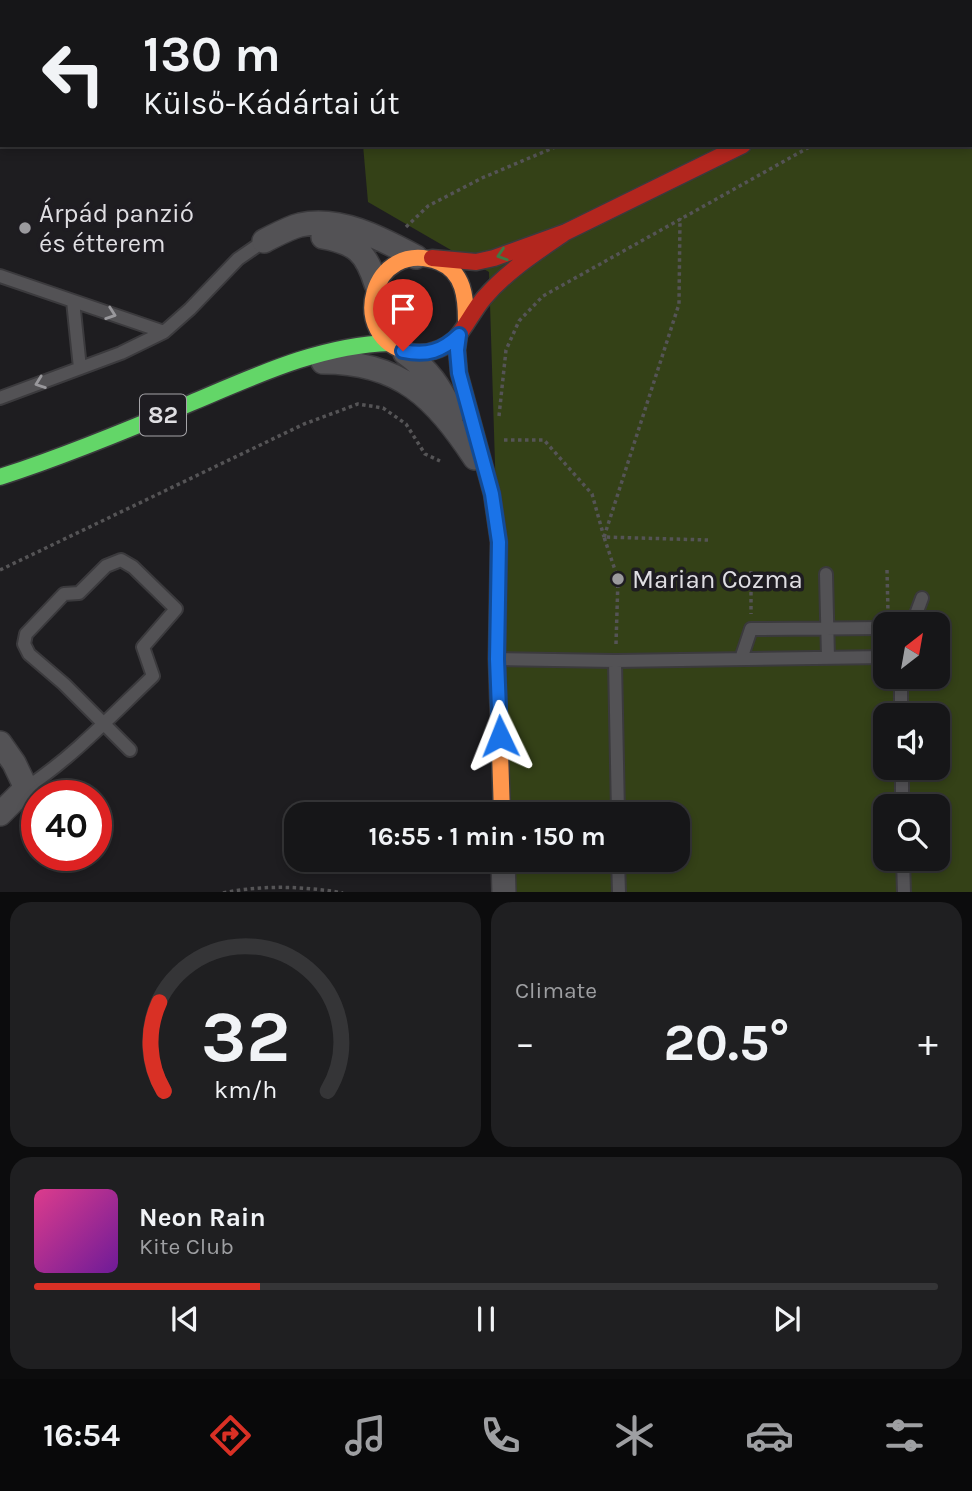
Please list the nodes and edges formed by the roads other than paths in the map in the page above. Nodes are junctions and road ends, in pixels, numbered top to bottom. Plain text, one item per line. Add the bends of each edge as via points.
1 (739, 147) edge
2 (566, 232) junction
3 (264, 241) junction
4 (424, 257) junction
5 (0, 276) edge
6 (374, 292) junction
7 (73, 301) junction
8 (356, 317) dead end
9 (463, 328) junction
10 (164, 332) junction
11 (332, 337) dead end
12 (396, 347) junction
13 (281, 368) junction
14 (80, 369) junction
15 (0, 398) edge
16 (54, 460) junction
17 (479, 463) junction
18 (0, 477) edge
19 (0, 489) edge
20 (492, 494) junction
21 (826, 574) dead end
22 (922, 598) dead end
23 (917, 612) edge
24 (873, 626) edge
25 (828, 628) junction
26 (873, 657) edge
27 (828, 658) junction
28 (497, 659) junction
29 (741, 659) junction
30 (615, 661) junction
31 (102, 724) junction
32 (0, 743) edge
33 (130, 750) dead end
34 (22, 780) edge
35 (38, 780) edge
36 (21, 793) edge
37 (502, 802) edge
38 (618, 802) edge
39 (0, 814) edge
40 (903, 871) edge
41 (504, 872) edge
42 (618, 872) edge
43 (505, 892) edge
44 (619, 892) edge
45 (904, 892) edge

1 - 2 main road, 82
2 -> 4 main road, 82 via 476,262
2 - 9 main road, 82 via 503,277
3 - 4 street via 301,225 322,224 368,233
3 - 6 street via 293,237 344,241 361,251 372,269
3 - 10 lane via 238,259
4 - 6 main road via 400,261 386,270
4 - 9 main road via 447,265 467,290 469,306
5 - 7 lane
6 - 8 main road
6 - 12 main road via 373,316 379,331
7 -> 10 lane
7 - 14 lane
9 - 12 main road, 82 via 448,346 434,352 418,354
9 - 20 main road via 457,350 459,373
10 - 14 lane
11 - 13 main road, 82
12 - 13 main road, 82 via 367,342 343,346
12 - 17 street via 425,368 441,389
13 - 16 main road, 82
13 - 17 street via 338,362 373,368 408,383 434,403
14 -> 15 lane
16 - 18 main road, 82
16 - 19 main road, 82
17 - 20 main road
20 - 28 main road via 499,542
21 - 25 lane
22 - 23 lane
24 - 25 lane
25 - 27 lane
25 - 29 lane via 751,629
26 - 27 lane
27 - 29 lane
28 - 30 lane
28 - 37 main road
29 - 30 lane
30 - 38 lane
31 - 31 lane via 153,676 143,647 176,609 121,560 106,566 79,593 64,594 26,634 24,644
31 - 33 lane
31 - 35 lane
32 - 34 street
36 - 39 street
40 - 45 lane
41 - 43 street
42 - 44 lane

